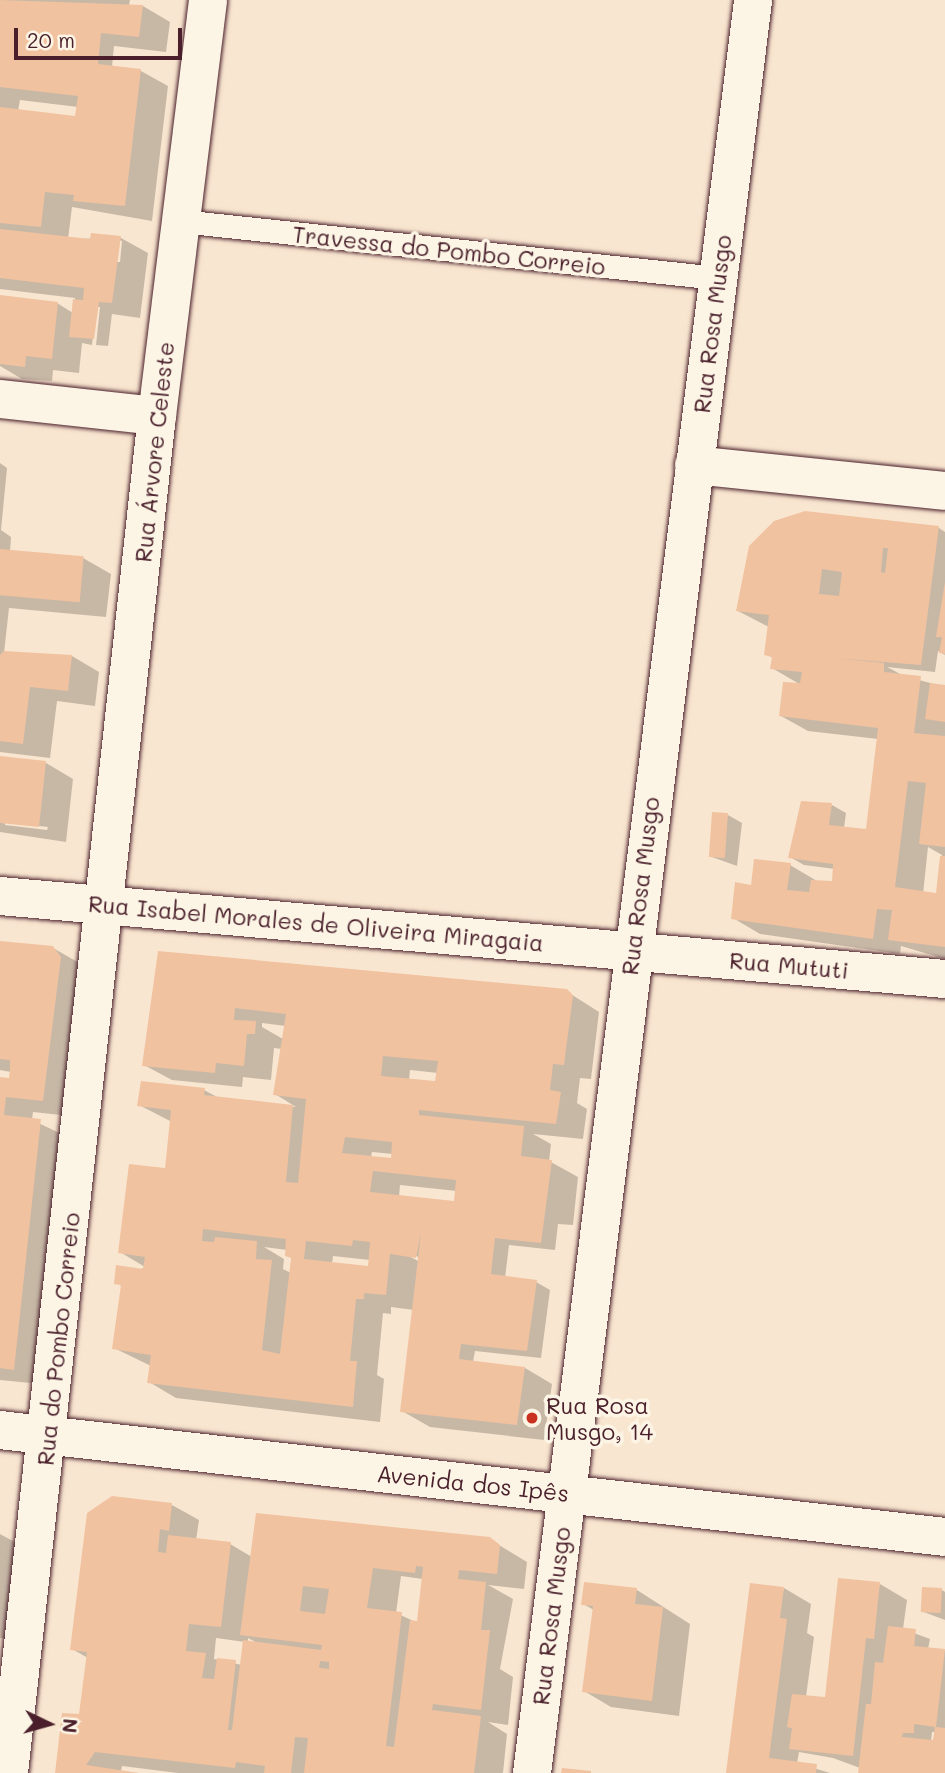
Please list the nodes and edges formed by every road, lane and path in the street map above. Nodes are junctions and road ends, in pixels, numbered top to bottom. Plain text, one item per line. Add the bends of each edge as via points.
1 (208, 0) edge
2 (753, 0) edge
3 (180, 221) junction
4 (718, 278) junction
5 (0, 400) edge
6 (157, 416) junction
7 (694, 465) junction
8 (945, 491) edge
9 (0, 896) edge
10 (106, 905) junction
11 (632, 951) junction
12 (945, 979) edge
13 (0, 1430) edge
14 (47, 1436) junction
15 (566, 1493) junction
16 (945, 1537) edge
17 (9, 1773) edge
18 (532, 1773) edge

1 - 3 street, Rua Árvore Celeste
2 - 4 street, Rua Rosa Musgo
3 - 4 lane, Travessa do Pombo Correio
3 - 6 street, Rua Árvore Celeste
4 - 7 street, Rua Rosa Musgo
5 - 6 street
6 - 10 street, Rua Árvore Celeste
7 - 8 street
7 - 11 street, Rua Rosa Musgo
9 - 10 street, Rua Isabel Morales de Oliveira Miragaia
10 - 11 street, Rua Isabel Morales de Oliveira Miragaia
10 - 14 street, Rua do Pombo Correio
11 - 12 street, Rua Mututi
11 - 15 street, Rua Rosa Musgo
13 - 14 street, Avenida dos Ipês
14 - 15 street, Avenida dos Ipês
14 - 17 street, Rua do Pombo Correio
15 - 16 street, Avenida dos Ipês
15 - 18 street, Rua Rosa Musgo

